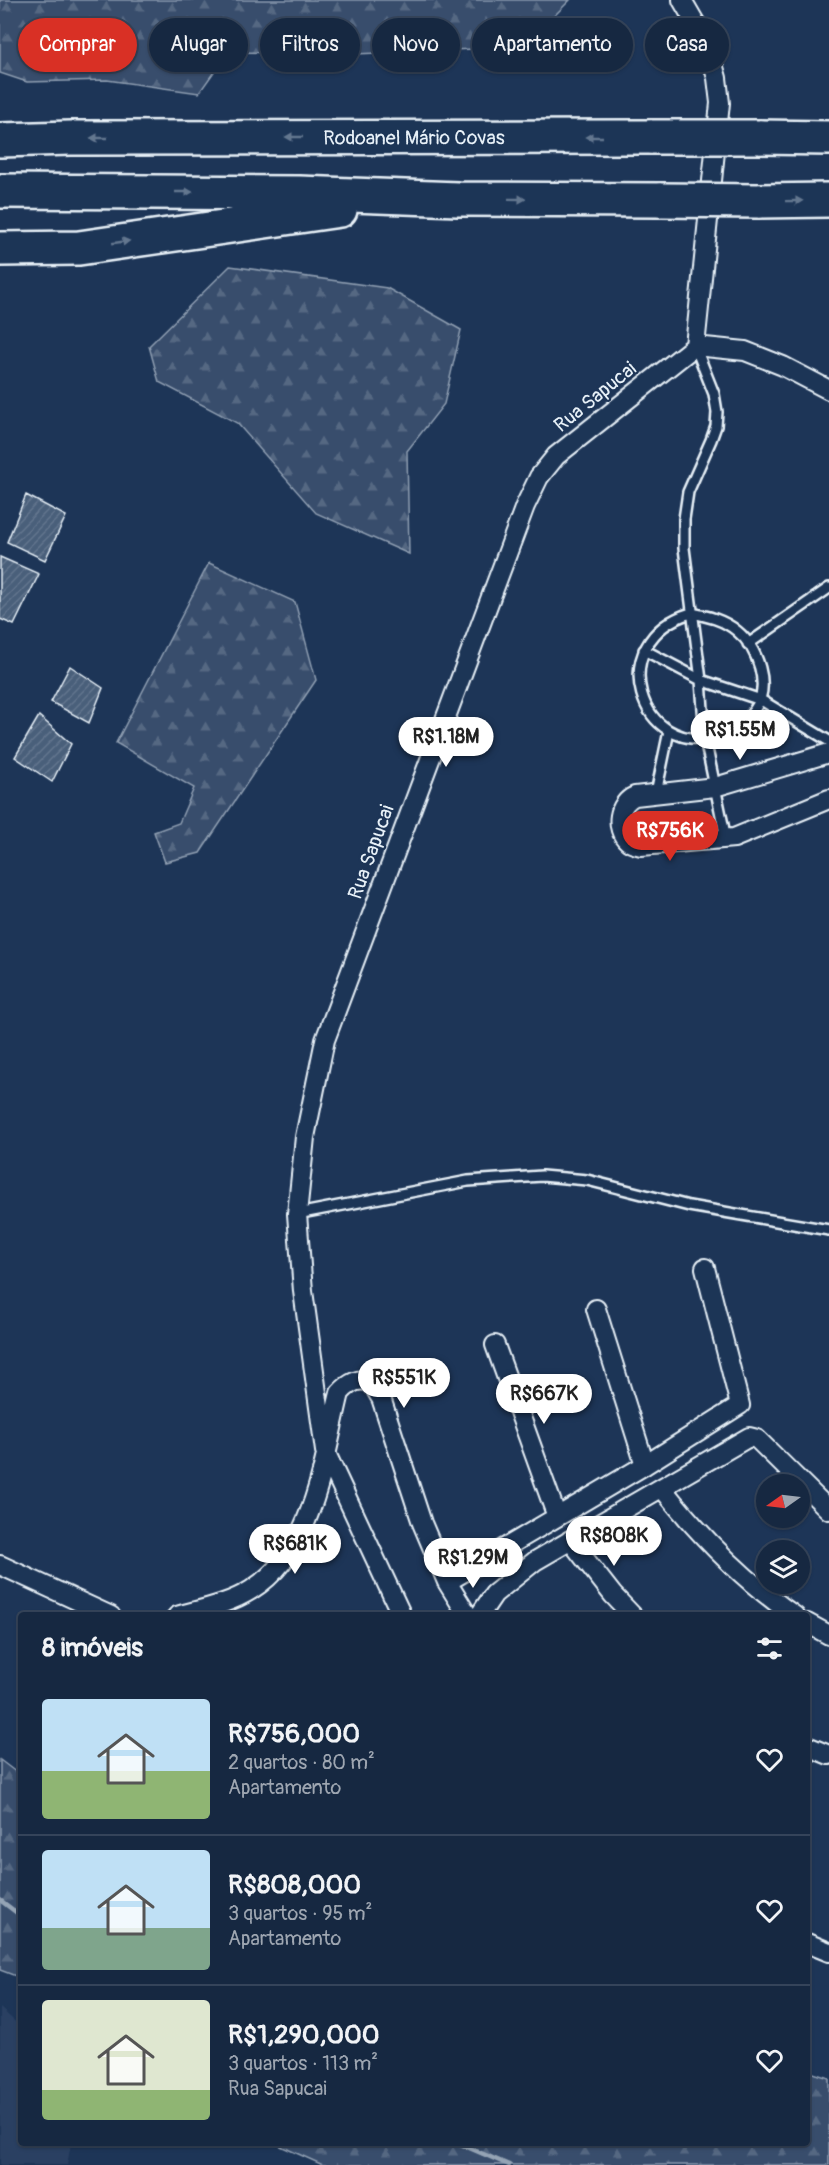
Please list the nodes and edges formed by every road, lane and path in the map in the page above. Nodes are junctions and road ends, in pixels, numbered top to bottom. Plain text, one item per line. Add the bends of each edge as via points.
1 (682, 0) edge
2 (829, 138) edge
3 (0, 140) edge
4 (0, 191) edge
5 (458, 199) junction
6 (829, 200) edge
7 (79, 248) junction
8 (0, 249) edge
9 (0, 261) edge
10 (694, 346) junction
11 (829, 390) edge
12 (829, 588) edge
13 (691, 613) junction
14 (748, 644) junction
15 (644, 650) junction
16 (701, 680) junction
17 (761, 700) junction
18 (669, 731) junction
19 (705, 739) junction
20 (829, 741) edge
21 (829, 753) edge
22 (715, 787) junction
23 (656, 793) junction
24 (829, 799) edge
25 (726, 838) junction
26 (297, 1214) junction
27 (829, 1230) edge
28 (705, 1268) dead end
29 (596, 1309) dead end
30 (495, 1345) dead end
31 (325, 1451) junction
32 (645, 1465) junction
33 (662, 1488) junction
34 (829, 1510) edge
35 (557, 1518) junction
36 (570, 1540) junction
37 (0, 1566) edge
38 (447, 1582) junction
39 (102, 1612) edge
40 (192, 1612) edge
41 (400, 1612) edge
42 (466, 1612) edge
43 (482, 1612) edge
44 (629, 1612) edge
45 (789, 1612) edge
46 (810, 1625) edge
47 (829, 1635) edge
48 (810, 1747) edge
49 (829, 1755) edge
50 (810, 1944) edge
51 (829, 1952) edge

1 - 10 street via 707,43 720,103
2 -> 3 highway, Rodoanel Mário Covas, bridge
4 -> 5 highway via 299,193
5 -> 6 highway, bridge
7 -> 5 highway via 323,212
7 - 8 highway
7 - 9 highway
10 - 11 street via 745,351
10 - 13 lane via 717,411 711,440 688,492 684,519
10 - 26 street, Rua Sapucai via 556,456 539,477 525,506 325,1040 305,1137
12 - 14 lane
13 - 14 lane via 726,623
13 - 15 lane via 663,625
13 - 16 lane
14 - 17 lane via 758,661
15 - 16 lane
15 - 18 lane via 639,667 644,702
16 - 17 lane
16 - 19 lane
17 - 19 lane via 740,726
17 - 20 lane
18 - 19 lane
18 - 23 lane
19 - 22 lane
21 - 22 street
22 - 23 street
22 - 25 lane
23 - 25 street via 635,796 621,807 622,834 630,843 641,846
24 - 25 street
26 - 27 lane via 468,1181 542,1176 587,1180 689,1206
26 - 31 street, Rua Sapucai via 303,1291
28 - 32 street via 740,1405
29 - 32 street
30 - 35 street
31 - 38 street via 340,1393 347,1384 361,1380 371,1384 381,1398 422,1522
31 - 40 street via 312,1509 294,1547 275,1570 250,1590
31 - 41 street, Rua Sapucai
32 - 35 street
33 - 34 street via 752,1436
33 - 36 street
33 - 45 street via 696,1530 763,1593
35 - 38 street
36 - 43 street via 502,1587
36 - 44 street
37 - 39 street
38 - 42 street
46 - 47 street
48 - 49 street
50 - 51 street

